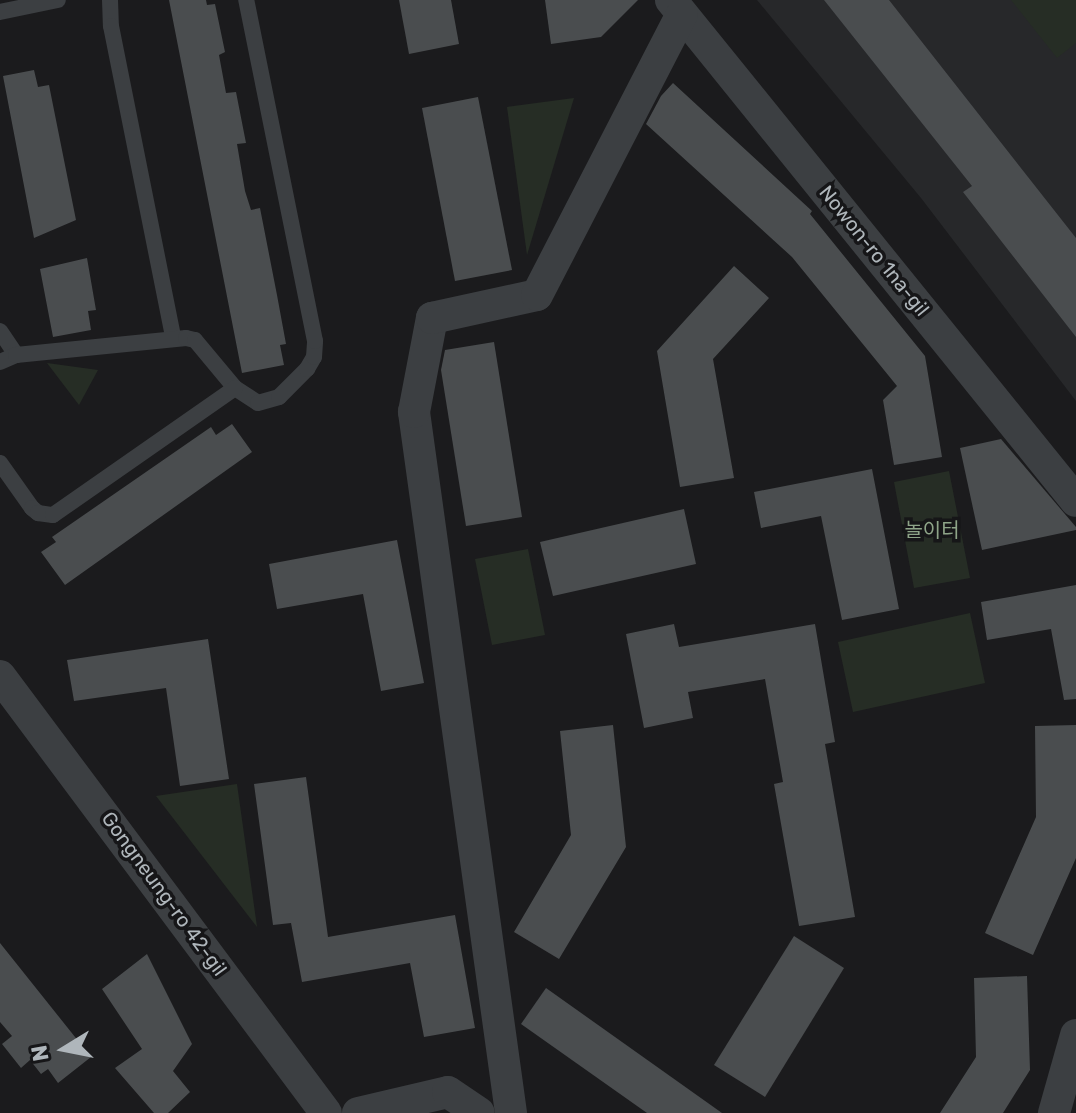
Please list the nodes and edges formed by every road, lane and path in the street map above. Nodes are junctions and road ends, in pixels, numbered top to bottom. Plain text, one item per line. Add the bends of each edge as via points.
1 (58, 0) edge
2 (110, 0) edge
3 (246, 0) edge
4 (676, 7) edge
5 (0, 12) edge
6 (0, 331) edge
7 (173, 337) junction
8 (16, 355) junction
9 (0, 362) edge
10 (235, 388) junction
11 (0, 463) edge
12 (1076, 501) edge
13 (0, 676) edge
14 (1076, 1035) edge
15 (326, 1113) edge
16 (358, 1113) edge
17 (479, 1113) edge
18 (511, 1113) edge
19 (1054, 1113) edge

1 - 5 lane
2 - 7 lane
3 - 10 lane via 315,341 307,369 279,397 258,403
4 - 12 street, Nowon-ro 1na-gil
4 - 18 street via 537,295 432,318 414,412
6 - 8 lane
7 - 8 lane
7 - 10 lane via 195,340
8 - 9 lane
10 - 11 lane via 53,515 32,508
13 - 15 street, Gongneung-ro 42-gil
14 - 19 street
16 - 17 street via 448,1092

